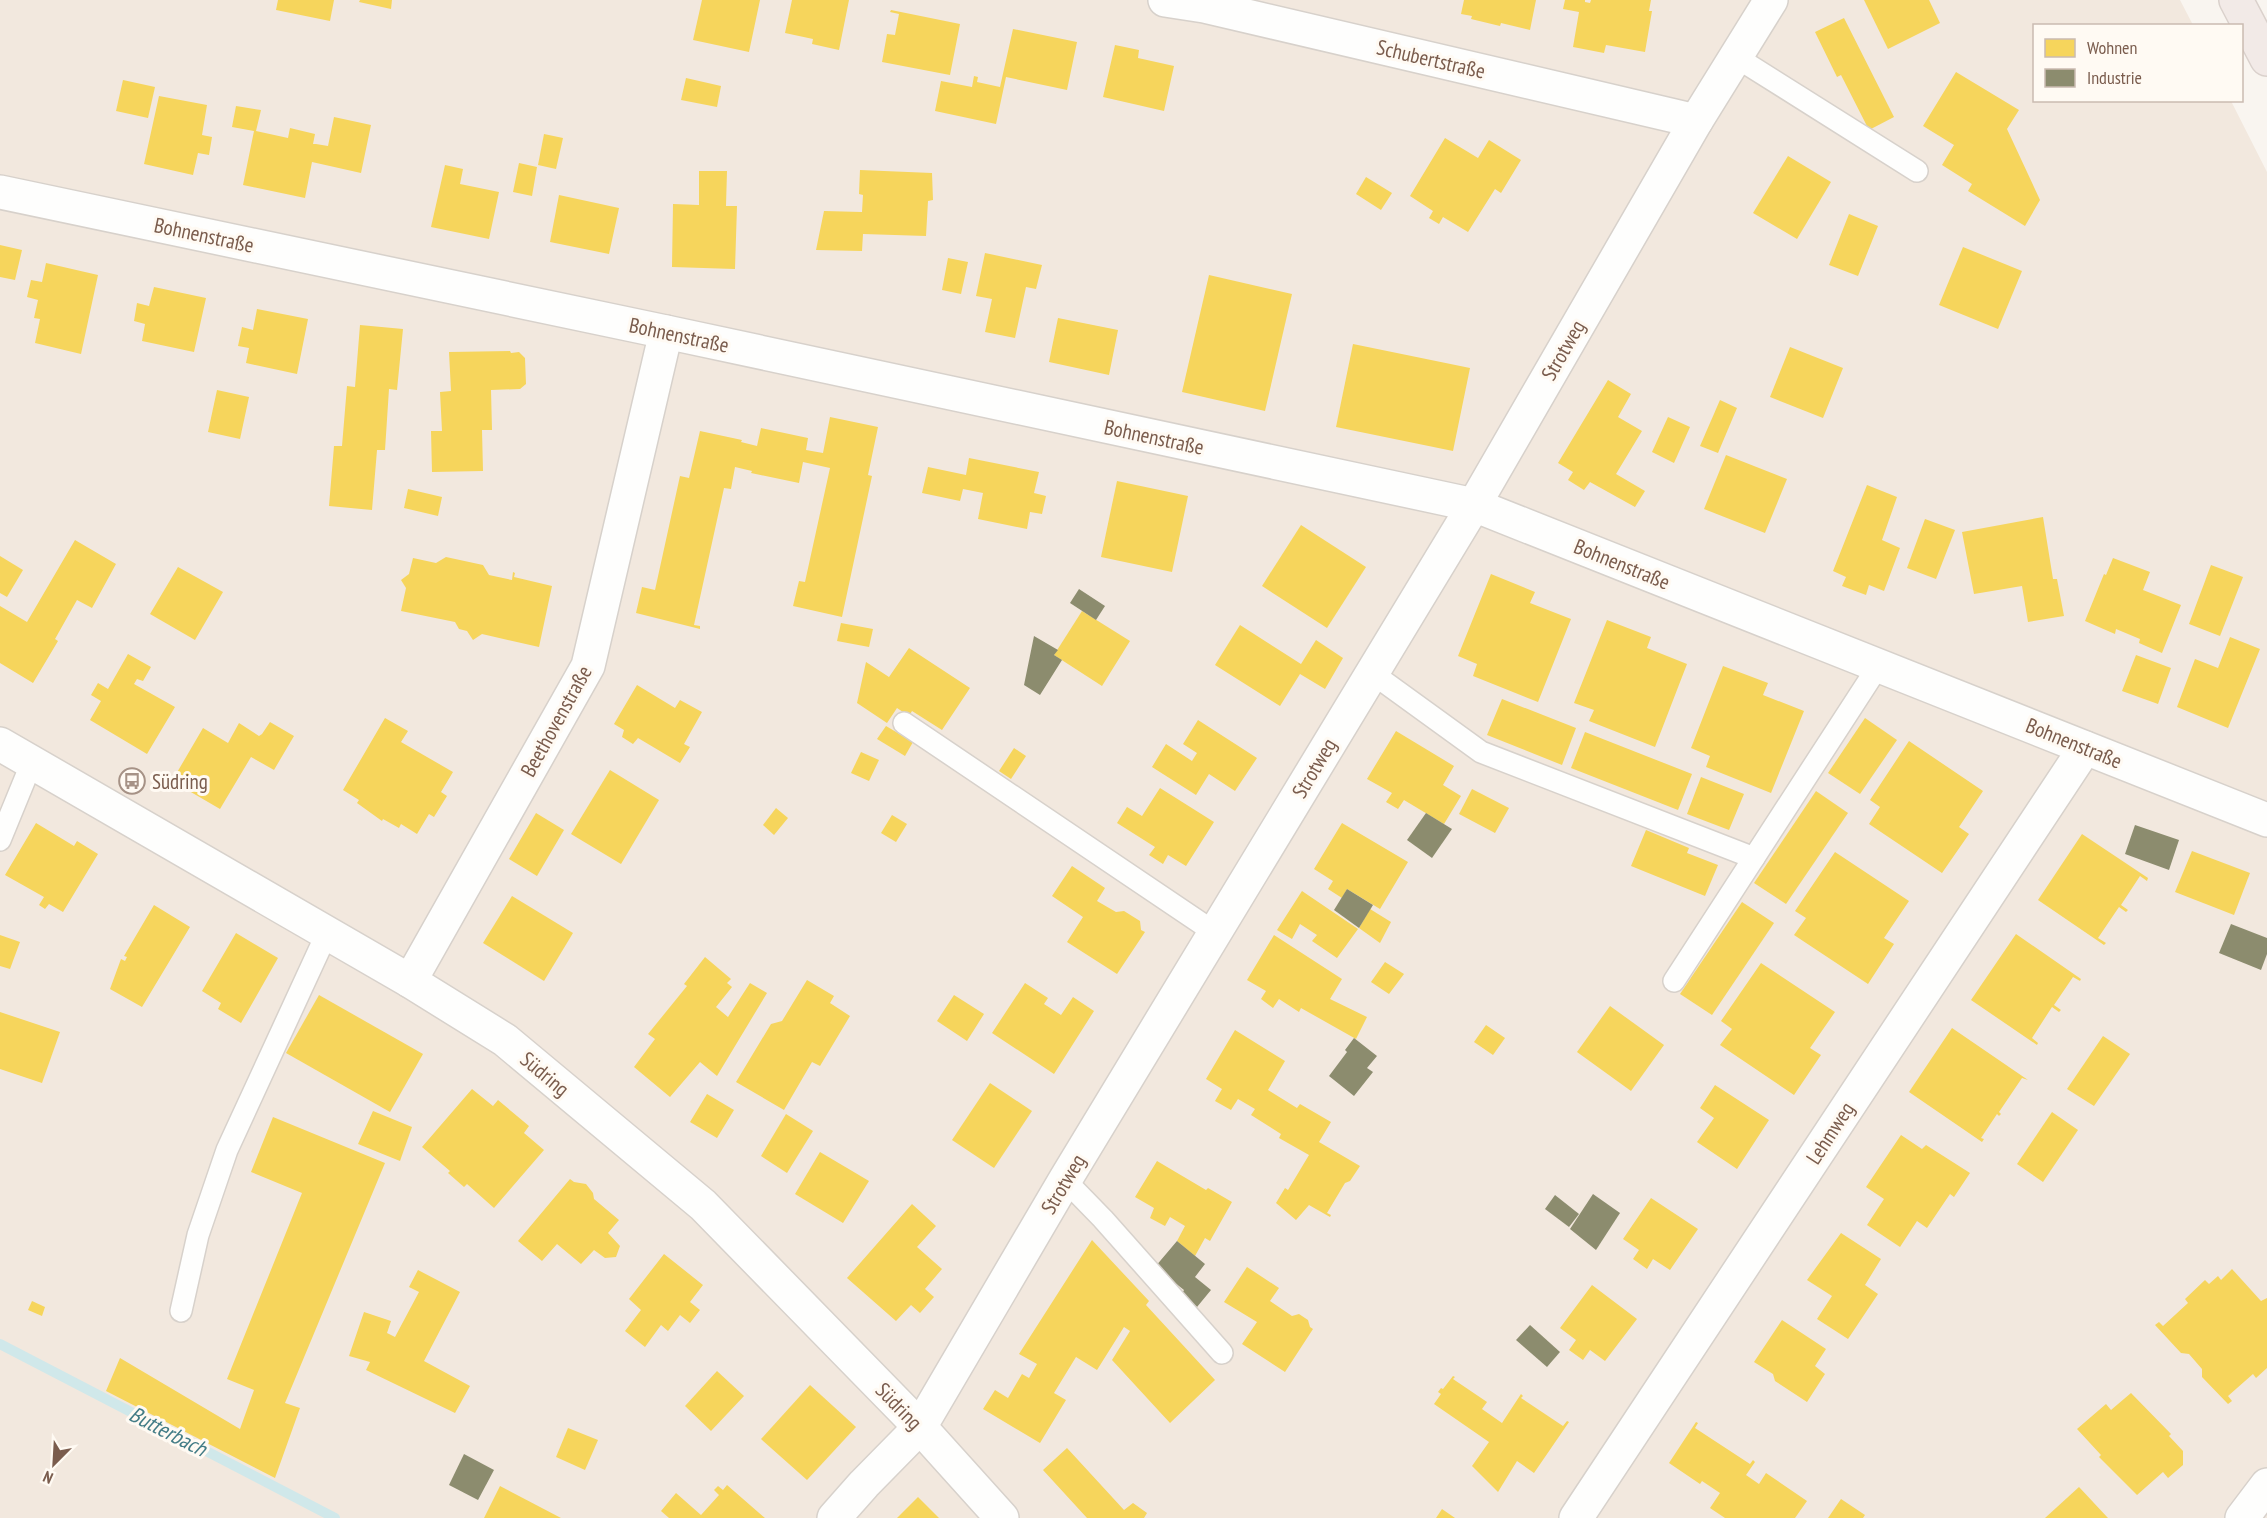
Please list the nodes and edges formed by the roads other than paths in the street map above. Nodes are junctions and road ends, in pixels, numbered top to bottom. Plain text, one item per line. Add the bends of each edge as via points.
1 (1164, 0) edge
2 (1771, 0) edge
3 (2236, 0) edge
4 (1736, 57) junction
5 (2267, 59) edge
6 (1696, 121) junction
7 (1917, 171) dead end
8 (0, 192) edge
9 (666, 332) junction
10 (1473, 505) junction
11 (1879, 665) junction
12 (1372, 673) junction
13 (903, 723) dead end
14 (0, 744) edge
15 (2085, 748) junction
16 (32, 762) junction
17 (2267, 820) edge
18 (0, 840) edge
19 (1754, 858) junction
20 (1214, 932) junction
21 (327, 933) junction
22 (410, 981) junction
23 (1674, 981) dead end
24 (1065, 1180) junction
25 (181, 1311) dead end
26 (1222, 1353) dead end
27 (920, 1427) junction
28 (2267, 1485) edge
29 (834, 1518) edge
30 (1002, 1518) edge
31 (1576, 1518) edge
32 (2242, 1518) edge

1 - 6 street, Schubertstraße via 1204,6
2 - 4 street, Strotweg
3 - 5 highway
4 - 6 street, Strotweg
4 - 7 lane
6 - 10 street, Strotweg
8 - 9 street, Bohnenstraße
9 - 10 street, Bohnenstraße
9 - 22 street, Beethovenstraße via 588,666
10 - 11 street, Bohnenstraße
10 - 12 street, Strotweg
11 - 15 street, Bohnenstraße
11 - 19 lane
12 - 19 lane via 1481,752
12 - 20 street, Strotweg
13 - 20 lane
14 - 16 street, Südring
15 - 17 street, Bohnenstraße
15 - 31 street, Lehmweg
16 - 18 lane
16 - 21 street, Südring
19 - 23 lane
20 - 24 street, Strotweg
21 - 22 street, Südring
21 - 25 lane via 227,1150 198,1235
22 - 27 street, Südring via 505,1040 703,1205
24 - 26 lane
24 - 27 street, Strotweg
27 - 29 street, Strotweg
27 - 30 street, Südring
28 - 32 street

